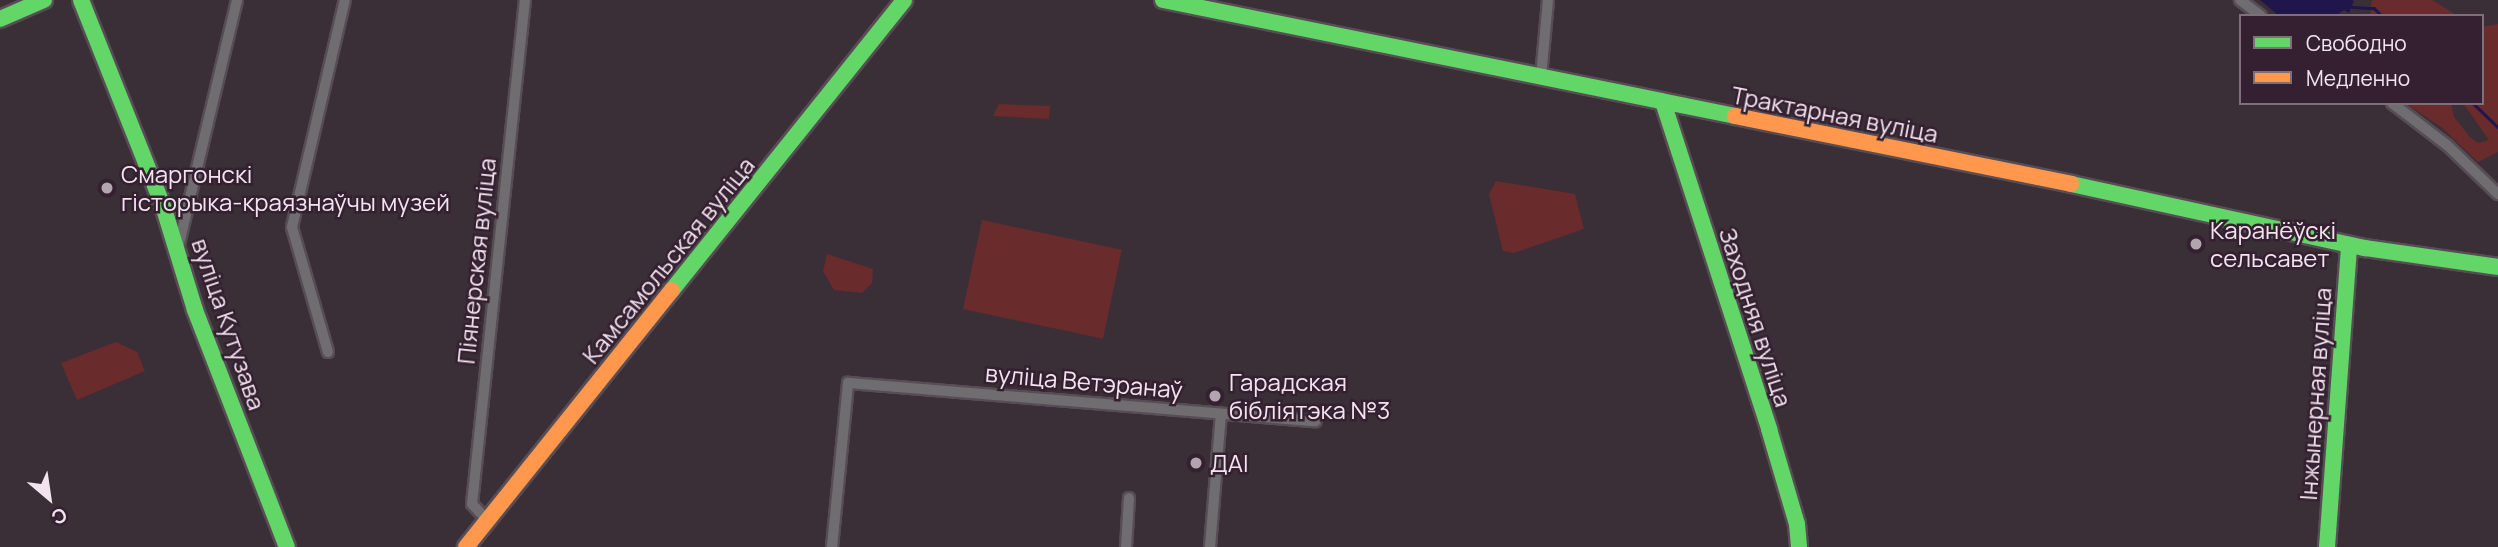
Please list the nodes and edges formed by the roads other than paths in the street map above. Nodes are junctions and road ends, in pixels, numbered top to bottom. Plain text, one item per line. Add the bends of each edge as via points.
1 (44, 0) edge
2 (81, 0) edge
3 (237, 0) edge
4 (345, 0) edge
5 (525, 0) edge
6 (904, 0) edge
7 (1163, 0) edge
8 (1548, 0) edge
9 (2239, 0) edge
10 (2258, 14) edge
11 (0, 19) edge
12 (1541, 77) junction
13 (1663, 102) junction
14 (2395, 105) edge
15 (2498, 194) edge
16 (2349, 245) junction
17 (178, 248) junction
18 (2498, 267) edge
19 (328, 352) dead end
20 (1221, 414) junction
21 (1315, 421) dead end
22 (1129, 498) dead end
23 (487, 520) junction
24 (287, 547) edge
25 (466, 547) edge
26 (832, 547) edge
27 (1126, 547) edge
28 (1210, 547) edge
29 (1799, 547) edge
30 (2327, 547) edge

1 - 11 street
2 - 17 street, вуліца Кутузава
3 - 17 street
4 - 19 street via 292,226
5 - 23 street, Піянерская вуліца via 472,504
6 - 23 street, Камсамольская вуліца
7 - 12 street, Трактарная вуліца
8 - 12 street
9 - 10 street
12 - 13 street, Трактарная вуліца
13 - 16 street, Трактарная вуліца
13 - 29 street, Заходняя вуліца via 1769,429 1797,524
14 - 15 street via 2447,145
16 - 18 street, Трактарная вуліца
16 - 30 street, Інжынерная вуліца
17 - 24 street, вуліца Кутузава via 195,310
20 - 21 street, вуліца Ветэранаў
20 - 26 street, вуліца Ветэранаў via 849,383
20 - 28 street
22 - 27 street
23 - 25 street, Камсамольская вуліца

